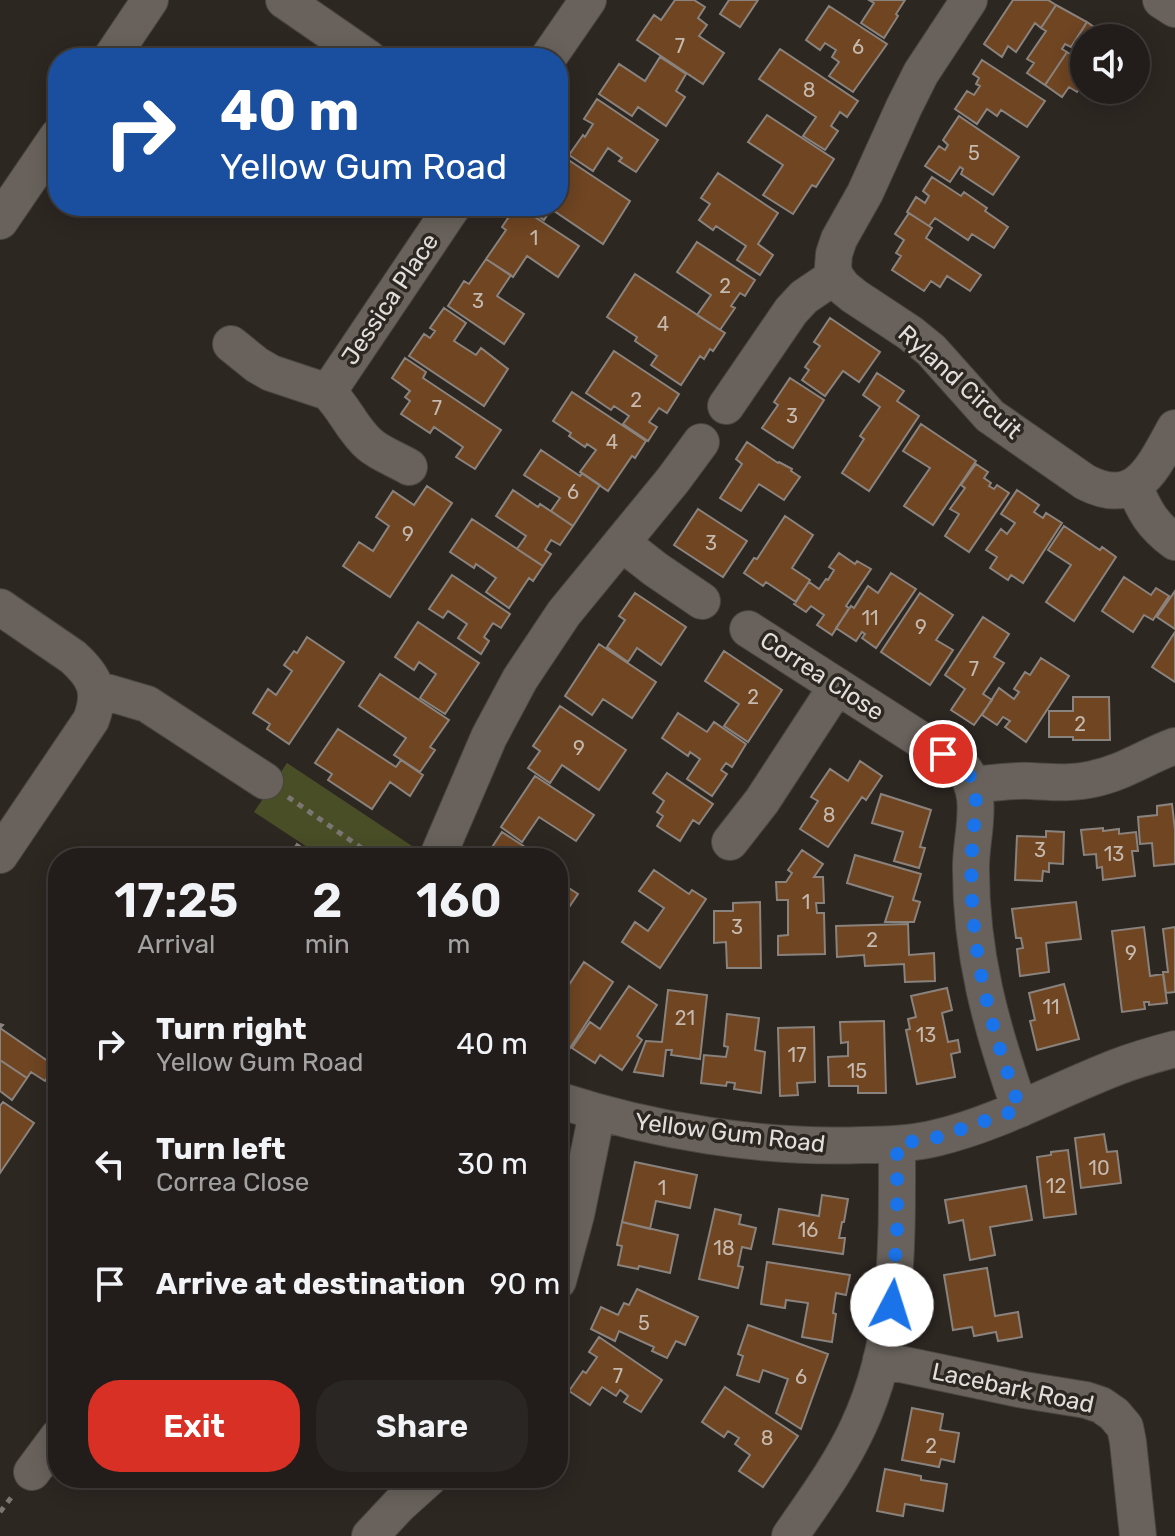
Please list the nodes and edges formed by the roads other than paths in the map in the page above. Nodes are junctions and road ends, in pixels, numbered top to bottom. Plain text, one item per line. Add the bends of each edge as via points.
1 (150, 0) edge
2 (284, 0) edge
3 (588, 0) edge
4 (969, 0) edge
5 (1161, 0) edge
6 (1175, 9) edge
7 (118, 48) edge
8 (354, 48) edge
9 (555, 48) edge
10 (48, 150) edge
11 (2, 214) edge
12 (446, 216) edge
13 (835, 276) junction
14 (231, 344) dead end
15 (328, 392) junction
16 (726, 406) dead end
17 (1175, 428) edge
18 (701, 442) dead end
19 (409, 467) dead end
20 (1134, 486) junction
21 (1175, 542) edge
22 (622, 543) junction
23 (702, 601) dead end
24 (0, 607) edge
25 (748, 629) dead end
26 (837, 686) junction
27 (96, 689) junction
28 (1175, 746) edge
29 (265, 781) road end
30 (974, 785) junction
31 (730, 842) dead end
32 (441, 848) edge
33 (0, 855) edge
34 (1175, 1049) edge
35 (568, 1103) edge
36 (1020, 1109) junction
37 (597, 1113) junction
38 (897, 1144) junction
39 (568, 1244) edge
40 (881, 1360) junction
41 (48, 1450) edge
42 (32, 1472) dead end
43 (418, 1488) edge
44 (370, 1536) edge
45 (790, 1536) edge
46 (1138, 1536) edge

1 - 7 street
2 - 8 street
3 - 9 street
4 - 13 street via 921,73 839,239
5 - 6 street
10 - 11 street
12 - 15 street, Jessica Place
13 - 16 street via 791,311
13 - 20 street, Ryland Circuit via 854,296 921,340 1007,428 1097,488
14 - 15 street, Jessica Place via 271,373
15 - 19 street, Jessica Place via 370,445
17 - 20 street via 1154,466
18 - 22 street
20 - 21 street via 1157,528
22 - 23 street
22 - 32 street via 564,613 520,679
24 - 27 street via 73,657 92,676
25 - 26 street, Correa Close
26 - 30 street, Correa Close via 960,765
26 - 31 street
27 - 29 street via 147,704
27 - 33 street via 91,720
28 - 30 street via 1093,779
30 - 36 street via 972,902 980,975
34 - 36 street, Yellow Gum Road via 1119,1066
35 - 37 street, Yellow Gum Road
36 - 38 street, Yellow Gum Road via 935,1138
37 - 38 street, Yellow Gum Road via 762,1142
37 - 39 street
38 - 40 street via 895,1287
40 - 45 street via 849,1446
40 - 46 street, Lacebark Road via 1101,1405 1125,1427
41 - 42 street
43 - 44 street

